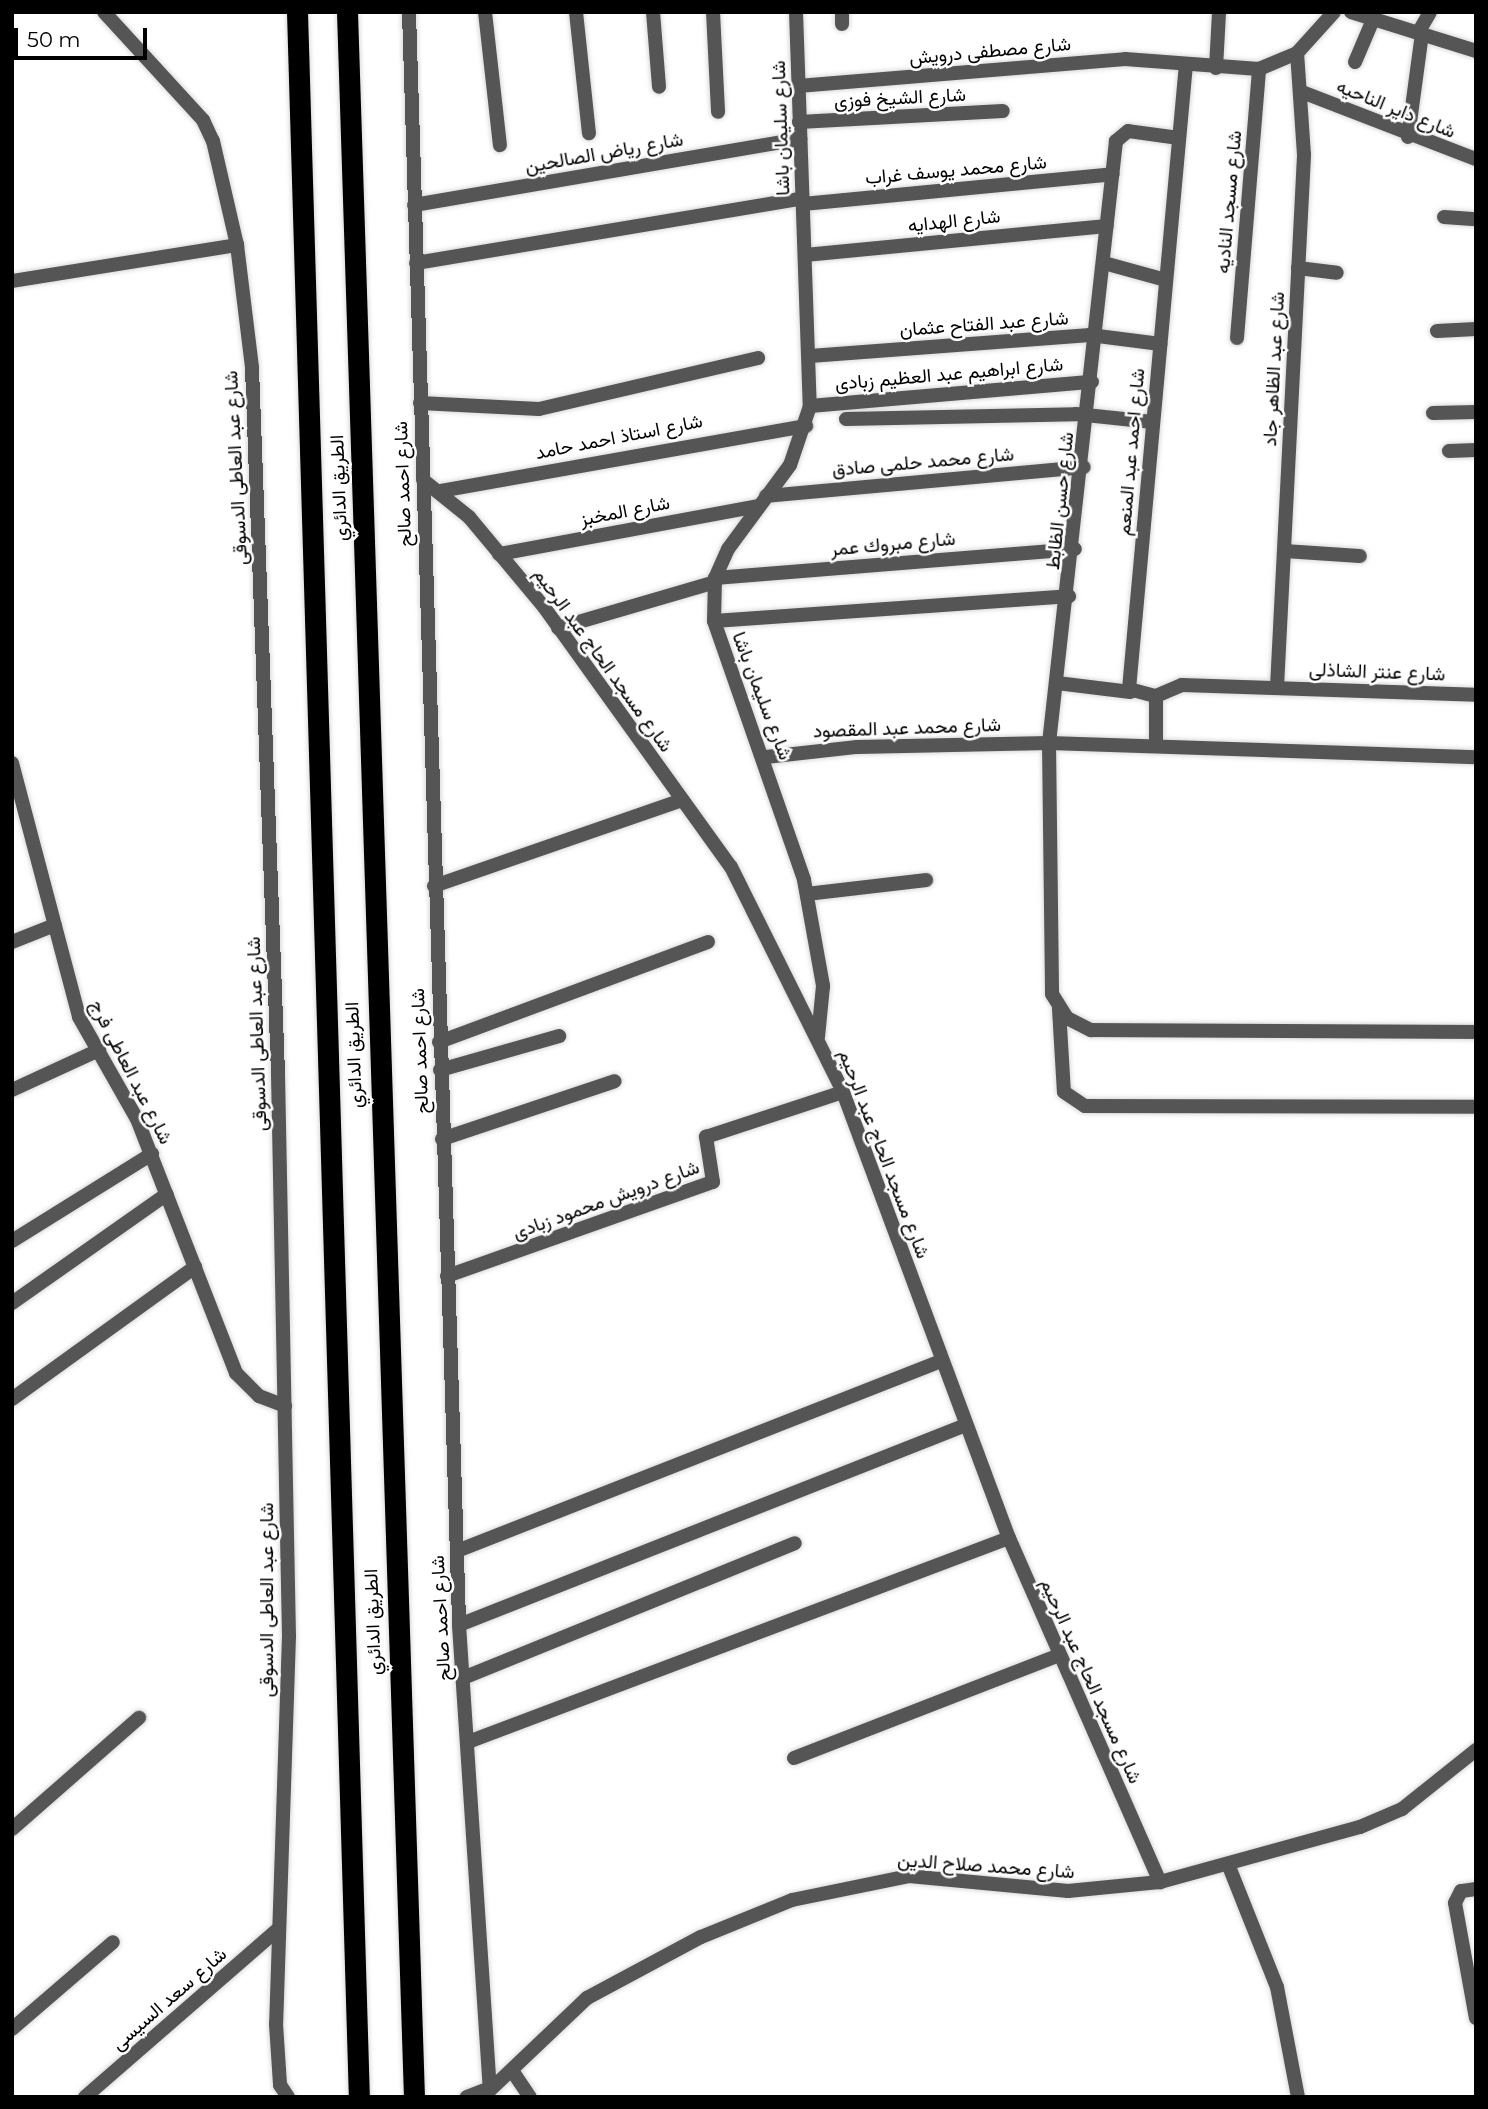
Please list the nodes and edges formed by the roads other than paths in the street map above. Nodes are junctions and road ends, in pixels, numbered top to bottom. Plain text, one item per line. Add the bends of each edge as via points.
1 (104, 12) edge
2 (297, 12) edge
3 (347, 12) edge
4 (409, 12) edge
5 (485, 12) edge
6 (576, 12) edge
7 (653, 12) edge
8 (713, 12) edge
9 (796, 12) edge
10 (1219, 12) edge
11 (1334, 12) edge
12 (1351, 12) edge
13 (1430, 12) edge
14 (1380, 19) edge
15 (1420, 34) junction
16 (1476, 51) edge
17 (1297, 53) junction
18 (1355, 62) dead end
19 (1186, 65) junction
20 (1216, 68) junction
21 (1259, 69) junction
22 (798, 86) junction
23 (659, 87) dead end
24 (1302, 92) junction
25 (1003, 111) dead end
26 (718, 112) dead end
27 (799, 122) junction
28 (589, 133) dead end
29 (1408, 137) junction
30 (1179, 138) junction
31 (800, 139) junction
32 (500, 145) dead end
33 (1476, 159) edge
34 (1112, 174) junction
35 (803, 201) junction
36 (414, 205) junction
37 (1444, 217) dead end
38 (1476, 219) edge
39 (1107, 226) junction
40 (237, 245) junction
41 (805, 255) junction
42 (416, 263) junction
43 (1104, 263) junction
44 (1298, 268) junction
45 (1337, 273) dead end
46 (1166, 280) junction
47 (12, 281) edge
48 (1476, 329) edge
49 (1437, 331) dead end
50 (1097, 336) junction
51 (1237, 338) dead end
52 (1160, 344) junction
53 (810, 356) junction
54 (758, 358) dead end
55 (1092, 382) junction
56 (420, 403) junction
57 (810, 405) junction
58 (1476, 412) edge
59 (1433, 413) dead end
60 (1089, 417) junction
61 (846, 419) dead end
62 (1153, 422) junction
63 (806, 426) junction
64 (1476, 450) edge
65 (1449, 452) dead end
66 (1084, 467) junction
67 (422, 480) junction
68 (440, 491) junction
69 (762, 501) junction
70 (1075, 549) junction
71 (1284, 551) junction
72 (499, 554) junction
73 (1360, 556) dead end
74 (715, 580) junction
75 (1069, 596) junction
76 (714, 621) junction
77 (558, 628) junction
78 (1057, 683) junction
79 (1277, 687) junction
80 (1130, 692) junction
81 (1476, 695) edge
82 (1156, 696) junction
83 (1049, 743) junction
84 (1156, 744) junction
85 (766, 757) junction
86 (1476, 757) edge
87 (12, 763) edge
88 (683, 800) junction
89 (926, 880) dead end
90 (434, 886) junction
91 (807, 894) junction
92 (55, 925) junction
93 (12, 942) edge
94 (708, 942) dead end
95 (1059, 1009) junction
96 (1476, 1031) edge
97 (559, 1036) dead end
98 (818, 1037) junction
99 (439, 1042) junction
100 (99, 1050) junction
101 (440, 1070) junction
102 (615, 1081) dead end
103 (12, 1090) edge
104 (843, 1092) junction
105 (1476, 1107) edge
106 (442, 1139) junction
107 (152, 1154) junction
108 (167, 1194) junction
109 (12, 1241) edge
110 (195, 1268) junction
111 (447, 1276) junction
112 (12, 1303) edge
113 (941, 1361) junction
114 (12, 1399) edge
115 (285, 1406) junction
116 (966, 1425) junction
117 (1009, 1538) junction
118 (795, 1543) dead end
119 (457, 1551) junction
120 (460, 1625) junction
121 (1057, 1656) junction
122 (463, 1678) junction
123 (139, 1718) dead end
124 (468, 1742) junction
125 (1476, 1750) edge
126 (794, 1758) dead end
127 (12, 1829) edge
128 (1228, 1864) junction
129 (1160, 1882) junction
130 (1476, 1889) edge
131 (277, 1930) junction
132 (113, 1942) dead end
133 (1476, 2018) edge
134 (12, 2029) edge
135 (513, 2072) junction
136 (359, 2087) edge
137 (488, 2092) edge
138 (85, 2097) edge
139 (288, 2097) edge
140 (415, 2097) edge
141 (467, 2097) edge
142 (530, 2097) edge
143 (1298, 2097) edge

1 - 40 street, شارع عبد العاطى الدسوقى via 203,120 224,172
2 - 136 highway, الطريق الدائري
3 - 140 highway, الطريق الدائري
4 - 36 street, شارع احمد صالح
5 - 32 street
6 - 28 street
7 - 23 street
8 - 26 street
9 - 22 street, شارع سليمان باشا
10 - 20 street
11 - 17 street
12 - 14 street
13 - 15 street
14 - 15 street
14 - 18 street
15 - 16 street
15 - 29 street
17 - 21 street
17 - 24 street, شارع عبد الظاهر جاد
19 - 20 street, شارع مصطفى درويش
19 - 22 street, شارع مصطفى درويش via 1125,60
19 - 30 street, شارع احمد عبد المنعم
20 - 21 street, شارع مصطفى درويش
21 - 51 street, شارع مسجد الناديه
22 - 27 street, شارع سليمان باشا
24 - 29 street, شارع داير الناحيه
24 - 44 street, شارع عبد الظاهر جاد
25 - 27 street, شارع الشيخ فوزى
27 - 31 street, شارع سليمان باشا
29 - 33 street, شارع داير الناحيه
30 - 34 street, شارع حسن الظابط via 1119,135
30 - 46 street, شارع احمد عبد المنعم
31 - 35 street, شارع سليمان باشا
31 - 36 street, شارع رياض الصالحين
34 - 35 street, شارع محمد يوسف غراب
34 - 39 street, شارع حسن الظابط
35 - 41 street, شارع سليمان باشا
35 - 42 street, شارع محمد يوسف غراب
36 - 42 street, شارع احمد صالح
37 - 38 street
39 - 41 street, شارع الهدايه
39 - 43 street, شارع حسن الظابط
40 - 47 street
40 - 115 street, شارع عبد العاطى الدسوقى via 252,368
41 - 53 street, شارع سليمان باشا
42 - 56 street, شارع احمد صالح
43 - 46 street
43 - 50 street, شارع حسن الظابط
44 - 45 street
44 - 71 street, شارع عبد الظاهر جاد
46 - 52 street, شارع احمد عبد المنعم
48 - 49 street
50 - 52 street, شارع عبد الفتاح عثمان
50 - 53 street, شارع عبد الفتاح عثمان
50 - 55 street, شارع حسن الظابط
52 - 62 street, شارع احمد عبد المنعم
53 - 57 street, شارع سليمان باشا
54 - 56 street via 538,409
55 - 57 street, شارع ابراهيم عبد العظيم زبادى
55 - 60 street, شارع حسن الظابط
56 - 67 street, شارع احمد صالح
57 - 63 street, شارع سليمان باشا
58 - 59 street
60 - 61 street
60 - 62 street
60 - 66 street, شارع حسن الظابط
62 - 80 street, شارع احمد عبد المنعم
63 - 68 street, شارع استاذ احمد حامد
63 - 69 street, شارع سليمان باشا via 790,465
64 - 65 street
66 - 69 street, شارع محمد حلمى صادق
66 - 70 street, شارع حسن الظابط
67 - 68 street, شارع مسجد الحاج عبد الرحيم
67 - 90 street, شارع احمد صالح
68 - 72 street, شارع مسجد الحاج عبد الرحيم
69 - 72 street, شارع المخبز
69 - 74 street, شارع سليمان باشا
70 - 74 street, شارع مبروك عمر
70 - 75 street, شارع حسن الظابط
71 - 73 street
71 - 79 street, شارع عبد الظاهر جاد
72 - 77 street, شارع مسجد الحاج عبد الرحيم
74 - 76 street, شارع سليمان باشا
74 - 77 street, شارع مبروك عمر
75 - 76 street
75 - 78 street, شارع حسن الظابط
76 - 85 street, شارع سليمان باشا
77 - 88 street, شارع مسجد الحاج عبد الرحيم
78 - 80 street
78 - 83 street, شارع حسن الظابط
79 - 81 street, شارع عنتر الشاذلى
79 - 82 street via 1182,685
80 - 82 street
82 - 84 street
83 - 84 street, شارع محمد عبد المقصود
83 - 85 street, شارع محمد عبد المقصود via 857,747
83 - 95 street, شارع حسن الظابط via 1052,994
84 - 86 street, شارع محمد عبد المقصود
85 - 91 street, شارع سليمان باشا
87 - 92 street, شارع عبد العاطى فرج
88 - 90 street
88 - 98 street, شارع مسجد الحاج عبد الرحيم via 731,866
89 - 91 street
90 - 99 street, شارع احمد صالح
91 - 98 street, شارع سليمان باشا via 823,986
92 - 93 street
92 - 100 street, شارع عبد العاطى فرج via 79,1017
94 - 99 street
95 - 96 street via 1091,1030
95 - 105 street, شارع حسن الظابط via 1064,1092 1085,1105
97 - 101 street
98 - 104 street, شارع مسجد الحاج عبد الرحيم
99 - 101 street, شارع احمد صالح
100 - 103 street
100 - 107 street, شارع عبد العاطى فرج
101 - 106 street, شارع احمد صالح
102 - 106 street
104 - 111 street, شارع درويش محمود زبادى via 706,1137 713,1182
104 - 113 street, شارع مسجد الحاج عبد الرحيم
106 - 111 street, شارع احمد صالح
107 - 108 street, شارع عبد العاطى فرج
107 - 109 street
108 - 110 street, شارع عبد العاطى فرج
108 - 112 street
110 - 114 street
110 - 115 street, شارع عبد العاطى فرج via 236,1373 252,1392
111 - 119 street, شارع احمد صالح
113 - 116 street, شارع مسجد الحاج عبد الرحيم
113 - 119 street
115 - 131 street, شارع عبد العاطى الدسوقى via 289,1636
116 - 117 street, شارع مسجد الحاج عبد الرحيم
116 - 120 street
117 - 121 street, شارع مسجد الحاج عبد الرحيم
117 - 124 street
118 - 122 street
119 - 120 street, شارع احمد صالح
120 - 122 street, شارع احمد صالح
121 - 126 street
121 - 129 street, شارع مسجد الحاج عبد الرحيم
122 - 124 street, شارع احمد صالح
123 - 127 street
124 - 137 street, شارع احمد صالح
125 - 128 street, شارع محمد صلاح الدين via 1402,1809 1314,1843
128 - 129 street, شارع محمد صلاح الدين
128 - 143 street via 1277,1987
129 - 135 street, شارع محمد صلاح الدين via 1068,1891 909,1876 792,1900 622,1975 587,1998
130 - 133 street via 1461,1891 1455,1903
131 - 138 street, شارع سعد السيسى
131 - 139 street, شارع عبد العاطى الدسوقى via 280,2085
132 - 134 street
135 - 137 street, شارع محمد صلاح الدين
135 - 142 street
137 - 141 street, شارع محمد صلاح الدين

